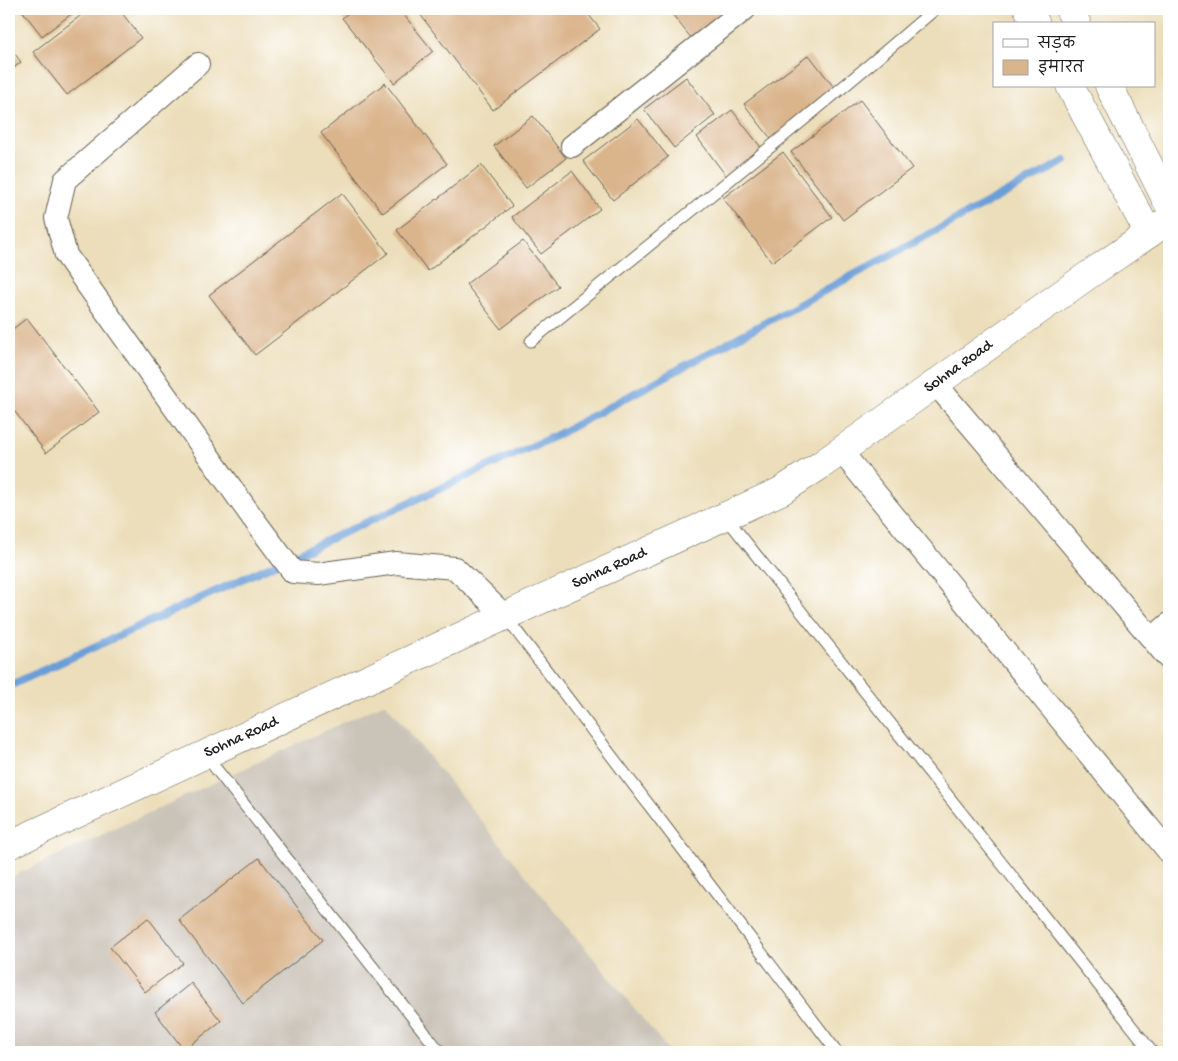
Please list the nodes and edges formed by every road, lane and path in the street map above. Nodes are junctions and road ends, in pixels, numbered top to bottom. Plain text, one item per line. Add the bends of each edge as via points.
1 (745, 9) edge
2 (935, 9) edge
3 (1028, 9) edge
4 (1069, 9) edge
5 (1035, 22) edge
6 (1076, 22) edge
7 (198, 64) dead end
8 (1071, 88) edge
9 (1110, 88) edge
10 (572, 146) dead end
11 (1142, 150) junction
12 (1112, 166) junction
13 (1169, 205) edge
14 (1159, 227) edge
15 (531, 341) dead end
16 (935, 383) junction
17 (841, 451) junction
18 (725, 516) junction
19 (505, 616) junction
20 (1169, 624) edge
21 (1152, 638) junction
22 (1169, 659) edge
23 (205, 755) junction
24 (9, 845) edge
25 (1169, 852) edge
26 (440, 1052) edge
27 (837, 1052) edge
28 (1152, 1052) edge

1 - 10 street
2 - 15 lane via 877,60
3 - 5 main road
4 - 6 main road
7 - 19 street via 65,180 56,218 66,255 293,572 318,574 396,563 455,568
8 - 12 main road
9 - 11 main road
11 - 12 main road
11 - 13 main road
12 - 14 main road
14 - 16 main road, Sohna Road
16 - 17 main road, Sohna Road
16 - 21 street
17 - 18 main road, Sohna Road via 781,491
17 - 25 street
18 - 19 main road, Sohna Road
18 - 28 lane
19 - 23 main road, Sohna Road
19 - 27 lane
20 - 21 street
21 - 22 street
23 - 24 main road, Sohna Road
23 - 26 lane

